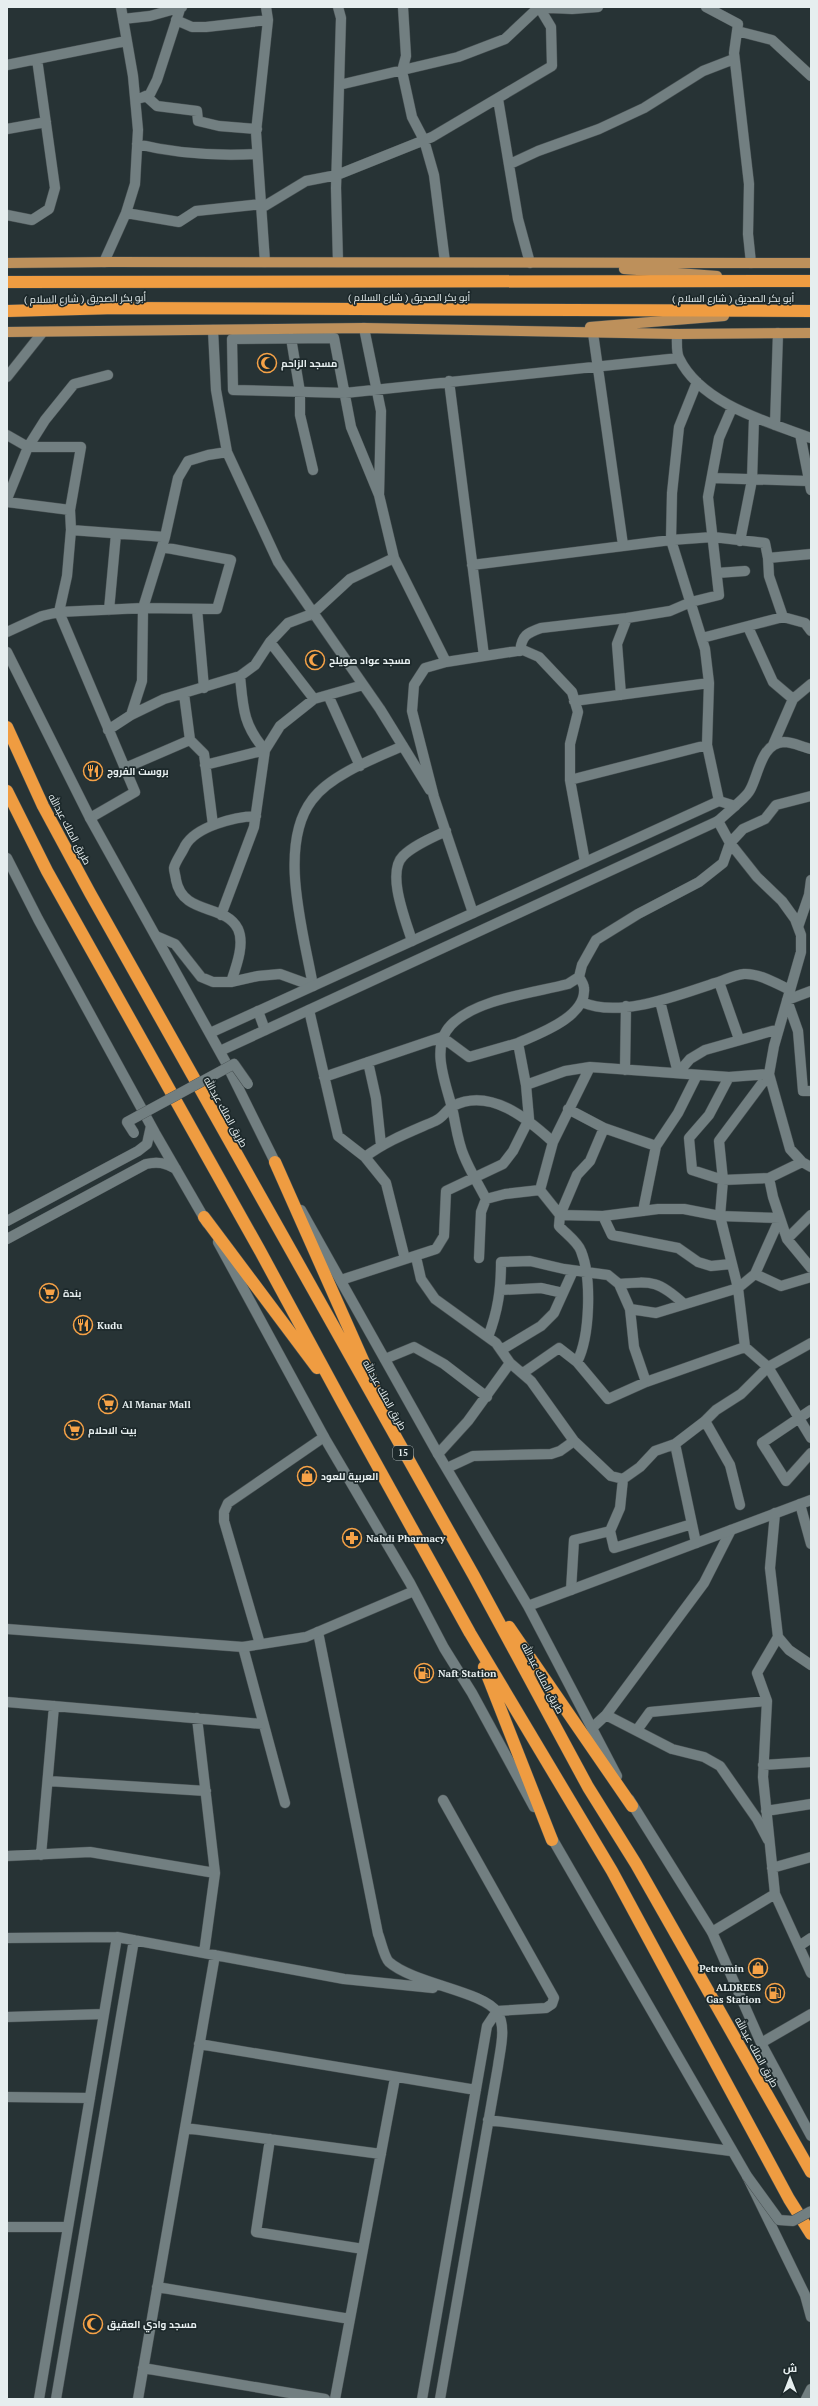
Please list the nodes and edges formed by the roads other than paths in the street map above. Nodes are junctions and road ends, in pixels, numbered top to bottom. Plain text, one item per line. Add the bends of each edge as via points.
1 (121, 7) edge
2 (266, 7) edge
3 (338, 7) edge
4 (403, 7) edge
5 (535, 7) edge
6 (539, 7) edge
7 (598, 7) edge
8 (706, 7) edge
9 (181, 8) edge
10 (123, 19) junction
11 (176, 20) junction
12 (268, 20) junction
13 (737, 31) junction
14 (126, 41) junction
15 (37, 59) junction
16 (734, 59) junction
17 (7, 65) edge
18 (402, 71) junction
19 (811, 76) edge
20 (339, 85) junction
21 (146, 96) junction
22 (498, 99) junction
23 (135, 100) junction
24 (46, 122) junction
25 (256, 128) junction
26 (7, 129) edge
27 (424, 140) junction
28 (138, 144) junction
29 (257, 154) junction
30 (510, 164) junction
31 (336, 175) junction
32 (262, 206) junction
33 (126, 213) junction
34 (7, 215) edge
35 (104, 262) junction
36 (265, 262) junction
37 (338, 262) junction
38 (445, 262) junction
39 (536, 263) junction
40 (751, 263) junction
41 (811, 263) edge
42 (8, 264) edge
43 (779, 281) junction
44 (811, 281) edge
45 (7, 282) edge
46 (7, 311) edge
47 (782, 311) junction
48 (811, 311) edge
49 (364, 328) junction
50 (213, 330) junction
51 (534, 331) junction
52 (7, 332) edge
53 (592, 332) junction
54 (42, 333) junction
55 (778, 333) junction
56 (811, 333) edge
57 (676, 334) junction
58 (291, 338) junction
59 (679, 358) junction
60 (598, 366) junction
61 (108, 375) dead end
62 (7, 377) edge
63 (449, 381) junction
64 (697, 382) junction
65 (377, 389) junction
66 (300, 392) junction
67 (345, 393) junction
68 (732, 408) junction
69 (754, 418) junction
70 (775, 425) junction
71 (800, 434) junction
72 (7, 435) edge
73 (811, 438) edge
74 (28, 447) junction
75 (227, 452) junction
76 (313, 470) dead end
77 (712, 478) junction
78 (752, 480) junction
79 (809, 485) edge
80 (378, 495) junction
81 (7, 499) edge
82 (7, 502) edge
83 (70, 510) junction
84 (72, 530) junction
85 (116, 534) junction
86 (713, 537) junction
87 (670, 540) junction
88 (163, 542) junction
89 (740, 542) junction
90 (623, 546) junction
91 (811, 554) edge
92 (394, 558) junction
93 (768, 558) junction
94 (472, 565) junction
95 (745, 571) dead end
96 (717, 573) junction
97 (691, 602) junction
98 (143, 608) junction
99 (197, 609) junction
100 (109, 610) junction
101 (59, 612) junction
102 (312, 614) junction
103 (783, 617) junction
104 (627, 618) junction
105 (748, 627) junction
106 (811, 631) edge
107 (7, 632) edge
108 (702, 638) junction
109 (270, 642) junction
110 (520, 651) junction
111 (7, 652) edge
112 (484, 656) junction
113 (446, 662) junction
114 (240, 676) junction
115 (709, 683) junction
116 (811, 684) edge
117 (363, 685) junction
118 (204, 688) junction
119 (184, 694) junction
120 (328, 695) junction
121 (621, 695) junction
122 (314, 699) junction
123 (793, 699) junction
124 (574, 700) junction
125 (131, 715) junction
126 (7, 727) edge
127 (108, 730) junction
128 (190, 740) junction
129 (707, 745) junction
130 (773, 745) junction
131 (403, 746) junction
132 (811, 748) edge
133 (265, 750) junction
134 (205, 766) junction
135 (360, 766) junction
136 (125, 768) junction
137 (570, 780) junction
138 (7, 791) edge
139 (811, 796) edge
140 (434, 797) junction
141 (719, 801) junction
142 (735, 806) junction
143 (256, 816) junction
144 (90, 818) junction
145 (718, 821) junction
146 (213, 825) junction
147 (446, 831) junction
148 (730, 843) junction
149 (7, 858) edge
150 (585, 862) junction
151 (811, 880) edge
152 (807, 912) edge
153 (474, 913) junction
154 (221, 915) junction
155 (798, 927) junction
156 (156, 936) junction
157 (412, 941) junction
158 (579, 977) junction
159 (231, 982) junction
160 (719, 982) junction
161 (313, 986) junction
162 (790, 990) junction
163 (811, 991) edge
164 (788, 1000) junction
165 (660, 1001) junction
166 (582, 1002) junction
167 (626, 1006) junction
168 (309, 1010) junction
169 (258, 1012) junction
170 (779, 1028) junction
171 (265, 1030) junction
172 (210, 1033) junction
173 (442, 1037) junction
174 (739, 1039) junction
175 (518, 1043) junction
176 (220, 1051) junction
177 (368, 1062) junction
178 (590, 1067) junction
179 (625, 1070) junction
180 (678, 1072) junction
181 (769, 1074) junction
182 (696, 1075) junction
183 (324, 1077) junction
184 (729, 1077) junction
185 (248, 1084) dead end
186 (526, 1085) junction
187 (811, 1091) edge
188 (452, 1106) junction
189 (568, 1109) junction
190 (529, 1119) junction
191 (151, 1126) junction
192 (604, 1128) junction
193 (134, 1132) dead end
194 (553, 1142) junction
195 (381, 1145) junction
196 (656, 1146) junction
197 (365, 1157) junction
198 (275, 1162) junction
199 (807, 1164) edge
200 (176, 1169) junction
201 (474, 1177) junction
202 (769, 1178) junction
203 (723, 1180) junction
204 (540, 1190) junction
205 (486, 1199) junction
206 (643, 1211) junction
207 (560, 1215) junction
208 (811, 1215) edge
209 (603, 1216) junction
210 (720, 1216) junction
211 (204, 1217) junction
212 (780, 1218) junction
213 (7, 1221) edge
214 (7, 1239) edge
215 (787, 1239) junction
216 (416, 1257) junction
217 (479, 1258) dead end
218 (405, 1259) junction
219 (731, 1264) junction
220 (811, 1268) edge
221 (574, 1270) junction
222 (588, 1273) junction
223 (755, 1274) junction
224 (811, 1277) edge
225 (341, 1280) junction
226 (619, 1284) junction
227 (738, 1288) junction
228 (501, 1290) junction
229 (563, 1293) junction
230 (684, 1304) junction
231 (630, 1309) junction
232 (488, 1337) junction
233 (811, 1342) edge
234 (745, 1347) junction
235 (501, 1350) junction
236 (386, 1359) junction
237 (577, 1362) junction
238 (510, 1363) junction
239 (768, 1367) junction
240 (523, 1373) junction
241 (646, 1382) junction
242 (487, 1396) junction
243 (342, 1402) junction
244 (811, 1410) edge
245 (799, 1420) junction
246 (705, 1421) junction
247 (324, 1436) junction
248 (811, 1438) edge
249 (574, 1441) junction
250 (675, 1444) junction
251 (403, 1452) junction
252 (811, 1453) edge
253 (438, 1454) junction
254 (447, 1468) junction
255 (623, 1479) junction
256 (811, 1500) edge
257 (800, 1504) junction
258 (740, 1505) dead end
259 (775, 1513) junction
260 (692, 1524) junction
261 (731, 1530) junction
262 (610, 1531) junction
263 (696, 1543) junction
264 (811, 1544) edge
265 (474, 1576) junction
266 (571, 1590) junction
267 (414, 1591) junction
268 (528, 1606) junction
269 (7, 1629) edge
270 (318, 1632) junction
271 (470, 1633) junction
272 (778, 1637) junction
273 (260, 1644) junction
274 (243, 1647) junction
275 (811, 1665) edge
276 (768, 1700) junction
277 (7, 1702) edge
278 (54, 1706) junction
279 (606, 1715) junction
280 (197, 1718) junction
281 (263, 1724) junction
282 (592, 1728) junction
283 (638, 1730) junction
284 (811, 1762) edge
285 (764, 1765) junction
286 (48, 1781) junction
287 (206, 1791) junction
288 (443, 1800) dead end
289 (285, 1803) dead end
290 (811, 1804) edge
291 (632, 1806) junction
292 (766, 1811) junction
293 (552, 1840) junction
294 (770, 1845) junction
295 (41, 1855) junction
296 (7, 1856) edge
297 (811, 1857) edge
298 (772, 1868) junction
299 (215, 1873) junction
300 (775, 1894) junction
301 (712, 1932) junction
302 (117, 1937) junction
303 (7, 1938) edge
304 (811, 1938) edge
305 (134, 1940) junction
306 (799, 1946) junction
307 (204, 1953) junction
308 (215, 1955) junction
309 (811, 1973) edge
310 (458, 1991) junction
311 (497, 2011) junction
312 (104, 2014) junction
313 (811, 2014) edge
314 (7, 2016) edge
315 (761, 2043) junction
316 (199, 2044) junction
317 (395, 2078) junction
318 (476, 2090) junction
319 (7, 2097) edge
320 (90, 2098) junction
321 (488, 2120) junction
322 (185, 2128) junction
323 (811, 2136) edge
324 (270, 2139) junction
325 (731, 2152) junction
326 (380, 2154) junction
327 (811, 2172) edge
328 (747, 2176) junction
329 (811, 2211) edge
330 (7, 2227) edge
331 (68, 2227) junction
332 (811, 2234) edge
333 (363, 2249) junction
334 (157, 2287) junction
335 (811, 2317) edge
336 (350, 2319) junction
337 (143, 2368) junction
338 (811, 2388) edge
339 (39, 2399) edge
340 (56, 2399) edge
341 (138, 2399) edge
342 (325, 2399) edge
343 (335, 2399) edge
344 (422, 2399) edge
345 (440, 2399) edge
346 (806, 2399) edge

1 - 10 street
2 - 12 street
3 - 20 street via 341,18
4 - 18 street via 406,56
5 - 6 street
6 - 7 street
6 - 18 street via 505,39 458,57
6 - 22 street via 551,27 552,66
8 - 13 street via 738,24
9 - 10 street via 150,16
9 - 11 street
10 - 14 street
11 - 12 street via 192,27 206,27
11 - 21 street via 157,80 150,94
12 - 25 street
13 - 16 street
13 - 19 street via 772,40
14 - 15 street
14 - 23 street
15 - 17 street
15 - 24 street
16 - 30 street via 703,71 644,108 599,129
16 - 40 street via 749,184 748,234
18 - 20 street
18 - 27 street via 412,117
20 - 31 street
21 - 23 street
21 - 25 street via 157,106 197,112 198,121 219,126
22 - 27 street
22 - 30 street
23 - 28 street
24 - 26 street
24 - 34 street via 55,188 49,209 32,220
25 - 29 street
27 - 31 street
27 - 38 street via 434,175
28 - 29 street via 186,152
28 - 33 street via 136,184
29 - 32 street
30 - 39 street via 518,219
31 - 32 street via 306,181
31 - 37 street
32 - 33 street via 196,210 179,222
32 - 36 street
33 - 35 street
35 - 36 main road
35 - 42 main road
36 - 37 main road
37 - 38 main road
38 - 39 main road
39 - 40 main road
39 - 43 main road
40 - 41 main road
43 - 44 highway, ( شارع السلام ) أبو بكر الصديق
43 - 45 highway, ( شارع السلام ) أبو بكر الصديق
46 - 47 highway, ( شارع السلام ) أبو بكر الصديق via 116,308
47 - 48 highway, ( شارع السلام ) أبو بكر الصديق
47 - 51 main road
49 - 50 main road
49 - 51 main road
49 - 65 street
50 - 54 main road
50 - 75 street via 216,390
51 - 53 main road
52 - 54 main road
53 - 57 main road
53 - 60 street
54 - 62 street
55 - 56 main road
55 - 57 main road
55 - 70 street
57 - 59 street
58 - 66 street
58 - 66 street via 232,339 233,390
58 - 67 street via 334,338
59 - 60 street
59 - 64 street
60 - 63 street
60 - 90 street
61 - 74 street via 74,384 45,420
63 - 65 street
63 - 94 street
64 - 68 street
64 - 87 street via 679,427
65 - 67 street
65 - 80 street via 381,411
66 - 67 street
66 - 76 street via 300,415
67 - 80 street via 351,427
68 - 69 street
68 - 77 street via 719,438
69 - 70 street
69 - 78 street
70 - 71 street
71 - 73 street
71 - 79 street
72 - 74 street
74 - 81 street
74 - 83 street via 81,447
75 - 88 street via 188,462 178,478
75 - 102 street via 278,562
77 - 78 street
77 - 86 street via 708,497
78 - 79 street
78 - 89 street
80 - 92 street
82 - 83 street
83 - 84 street
84 - 85 street
84 - 101 street via 67,576
85 - 88 street
85 - 100 street
86 - 87 street
86 - 89 street
86 - 96 street
87 - 90 street
87 - 97 street
88 - 98 street
88 - 99 street via 231,560 217,609
89 - 93 street via 765,543
90 - 94 street
91 - 93 street
92 - 102 street via 350,579
92 - 113 street
93 - 103 street via 769,576
94 - 112 street
95 - 96 street
96 - 97 street via 719,595
97 - 104 street via 670,611
97 - 108 street
98 - 99 street
98 - 100 street
98 - 125 street via 142,681
99 - 118 street
100 - 101 street
101 - 107 street via 42,616
101 - 127 street
102 - 109 street via 288,623
102 - 117 street
103 - 105 street
103 - 106 street via 806,622
104 - 110 street via 541,628 527,632 521,639
104 - 121 street via 617,644
105 - 108 street
105 - 123 street via 773,682
108 - 115 street
109 - 114 street via 255,665
109 - 122 street
110 - 112 street
110 - 124 street via 539,657 572,692
111 - 144 street
112 - 113 street
113 - 140 street via 425,668 414,685 412,711
114 - 118 street
114 - 133 street via 244,712 252,736
115 - 121 street
115 - 129 street
116 - 123 street
117 - 120 street
117 - 131 street
118 - 119 street
119 - 125 street via 164,699
119 - 128 street
120 - 122 street
120 - 135 street
121 - 124 street
122 - 133 street via 280,726
123 - 130 street
124 - 137 street via 578,712 570,744
125 - 127 street
126 - 251 highway, طريق الملك عبدالله / 15 via 43,806
127 - 136 street
128 - 134 street via 204,754
128 - 136 street
129 - 137 street
129 - 141 street
130 - 132 street via 791,743
130 - 142 street via 764,754 750,791
131 - 135 street
131 - 140 street
133 - 134 street
133 - 143 street
134 - 146 street
135 - 161 street via 333,780 312,799 298,827 294,868
136 - 144 street via 136,792
137 - 150 street
138 - 243 highway via 47,871 260,1249
139 - 148 street via 776,804 765,819 743,829
140 - 147 street
141 - 142 street
141 - 150 street
142 - 145 street
143 - 146 street via 237,817
143 - 154 street via 244,857 227,894
144 - 156 street
145 - 148 street
145 - 168 street
146 - 154 street via 188,841 174,868 178,888 190,903
147 - 153 street
147 - 157 street via 402,856 398,868 396,883
148 - 155 street via 757,877 782,901
148 - 158 street via 723,863 699,882 638,914 596,940 582,965
149 - 191 street
150 - 153 street
151 - 152 street
152 - 155 street
153 - 157 street
154 - 159 street via 232,919 239,931 239,955
155 - 162 street via 801,935 801,952
156 - 159 street via 175,944 201,977 213,982
156 - 172 street
157 - 161 street
158 - 166 street via 584,988
158 - 173 street via 568,984 476,1007 451,1024
159 - 161 street via 280,974
160 - 162 street via 732,976 746,974
160 - 165 street
160 - 174 street
161 - 169 street
162 - 164 street
163 - 164 street
164 - 170 street
164 - 187 street via 798,1031 804,1090
165 - 167 street
165 - 180 street
166 - 167 street via 594,1007
166 - 175 street via 555,1026
167 - 179 street
168 - 171 street
168 - 183 street
169 - 171 street
169 - 172 street
170 - 174 street
170 - 181 street
171 - 176 street
172 - 176 street
173 - 175 street via 469,1057
173 - 177 street
173 - 188 street via 444,1085
174 - 180 street via 705,1050 690,1059
175 - 186 street
176 - 198 street
177 - 183 street
177 - 195 street via 376,1098
178 - 179 street
178 - 186 street via 565,1071
178 - 189 street
179 - 180 street
180 - 182 street
181 - 184 street
181 - 199 street via 790,1149
181 - 203 street via 719,1141
182 - 184 street
182 - 196 street via 678,1112
183 - 197 street via 338,1136
184 - 203 street via 709,1115 689,1138 692,1170
185 - 193 street, bridge via 234,1064 127,1122
186 - 190 street
188 - 190 street via 465,1102 481,1102 509,1107
188 - 195 street via 442,1118
188 - 201 street via 463,1155
189 - 192 street
189 - 194 street
190 - 194 street
190 - 201 street via 513,1151 503,1164
191 - 200 street
191 - 213 street via 147,1144 138,1151
192 - 196 street
192 - 207 street via 590,1161 577,1174
194 - 204 street
195 - 197 street
196 - 206 street
197 - 218 street via 386,1183
198 - 225 street
198 - 251 highway
199 - 202 street
200 - 211 street
200 - 214 street via 165,1163 146,1164
201 - 205 street
201 - 216 street via 446,1191 444,1236 436,1249
202 - 203 street
202 - 212 street
203 - 210 street
204 - 205 street
204 - 207 street
205 - 217 street via 481,1212
206 - 209 street
206 - 210 street via 684,1209
207 - 209 street
207 - 222 street via 559,1226 581,1249
208 - 215 street
209 - 219 street via 612,1235 678,1248 698,1262 711,1266
210 - 212 street
210 - 219 street
211 - 243 highway
211 - 247 street
212 - 215 street
212 - 223 street
215 - 220 street
216 - 218 street
216 - 232 street via 421,1279 435,1299
218 - 225 street
219 - 227 street
221 - 222 street
221 - 228 street via 530,1261 501,1262
221 - 229 street
222 - 226 street via 608,1275
222 - 237 street via 583,1350
223 - 224 street via 781,1286
223 - 227 street
225 - 236 street
226 - 230 street via 643,1282 665,1287
226 - 231 street
227 - 230 street
227 - 234 street
228 - 229 street via 541,1288
228 - 232 street via 497,1314
229 - 235 street via 554,1313 541,1326
230 - 231 street via 656,1313
231 - 241 street via 634,1347
232 - 235 street
233 - 239 street
234 - 239 street
234 - 241 street
235 - 238 street
236 - 242 street via 414,1347 444,1364
236 - 253 street
237 - 240 street via 559,1348
237 - 241 street via 608,1399
238 - 240 street
238 - 242 street
239 - 245 street
239 - 246 street via 741,1394 716,1410
240 - 249 street
242 - 253 street
243 - 271 highway
244 - 245 street
245 - 248 street
245 - 252 street via 762,1443 786,1480
246 - 250 street
246 - 258 street via 730,1465
247 - 267 street
247 - 273 street via 228,1503 224,1512 224,1522
249 - 254 street via 551,1454 473,1456
249 - 255 street via 610,1476
250 - 255 street via 655,1451 640,1467
250 - 260 street
251 - 265 highway, طريق الملك عبدالله / 15
253 - 254 street
254 - 268 street
255 - 262 street via 620,1508
256 - 257 street
257 - 259 street
257 - 264 street
259 - 261 street
259 - 272 street via 770,1568
260 - 262 street via 614,1548
260 - 263 street
261 - 263 street
261 - 279 street via 704,1583
262 - 266 street via 574,1540
263 - 266 street
265 - 291 highway
265 - 327 highway, طريق الملك عبدالله / 15 via 588,1787 636,1864
266 - 268 street
267 - 270 street
267 - 293 street
268 - 282 street
269 - 274 street
270 - 273 street via 306,1637
270 - 310 street via 378,1934 388,1961 417,1979
271 - 293 highway
271 - 332 highway via 612,1872 789,2199
272 - 275 street via 789,1650
272 - 276 street via 757,1673
273 - 274 street
274 - 281 street
276 - 283 street via 650,1712
276 - 285 street
277 - 278 street
278 - 280 street
278 - 286 street
279 - 282 street
279 - 283 street
280 - 281 street
280 - 287 street
281 - 289 street
282 - 291 street
283 - 294 street via 672,1749 704,1757 720,1766 756,1819
284 - 285 street
285 - 292 street
286 - 287 street
286 - 295 street
287 - 299 street
288 - 311 street via 554,1998 552,2004 546,2008
290 - 292 street
291 - 301 street
292 - 294 street
293 - 325 street
294 - 298 street
295 - 296 street
295 - 299 street via 95,1853
297 - 298 street
298 - 300 street
299 - 307 street
300 - 301 street
300 - 306 street
301 - 315 street
302 - 303 street
302 - 305 street
302 - 312 street
304 - 306 street
305 - 307 street
305 - 340 street
306 - 309 street
307 - 308 street
308 - 310 street via 344,1979
308 - 316 street
310 - 311 street
311 - 318 street via 487,2026
311 - 321 street via 501,2022 501,2037
312 - 314 street
312 - 320 street
313 - 315 street
315 - 323 street
316 - 317 street
316 - 322 street
317 - 318 street
317 - 326 street
318 - 344 street
319 - 320 street
320 - 331 street
321 - 325 street
321 - 345 street
322 - 324 street
322 - 334 street
324 - 326 street
324 - 333 street via 256,2232
325 - 328 street
326 - 333 street
328 - 329 street, bridge via 779,2220 793,2221
328 - 335 street via 805,2295
330 - 331 street
331 - 339 street
333 - 336 street
334 - 336 street
334 - 337 street
336 - 343 street
337 - 341 street
337 - 342 street
338 - 346 street

